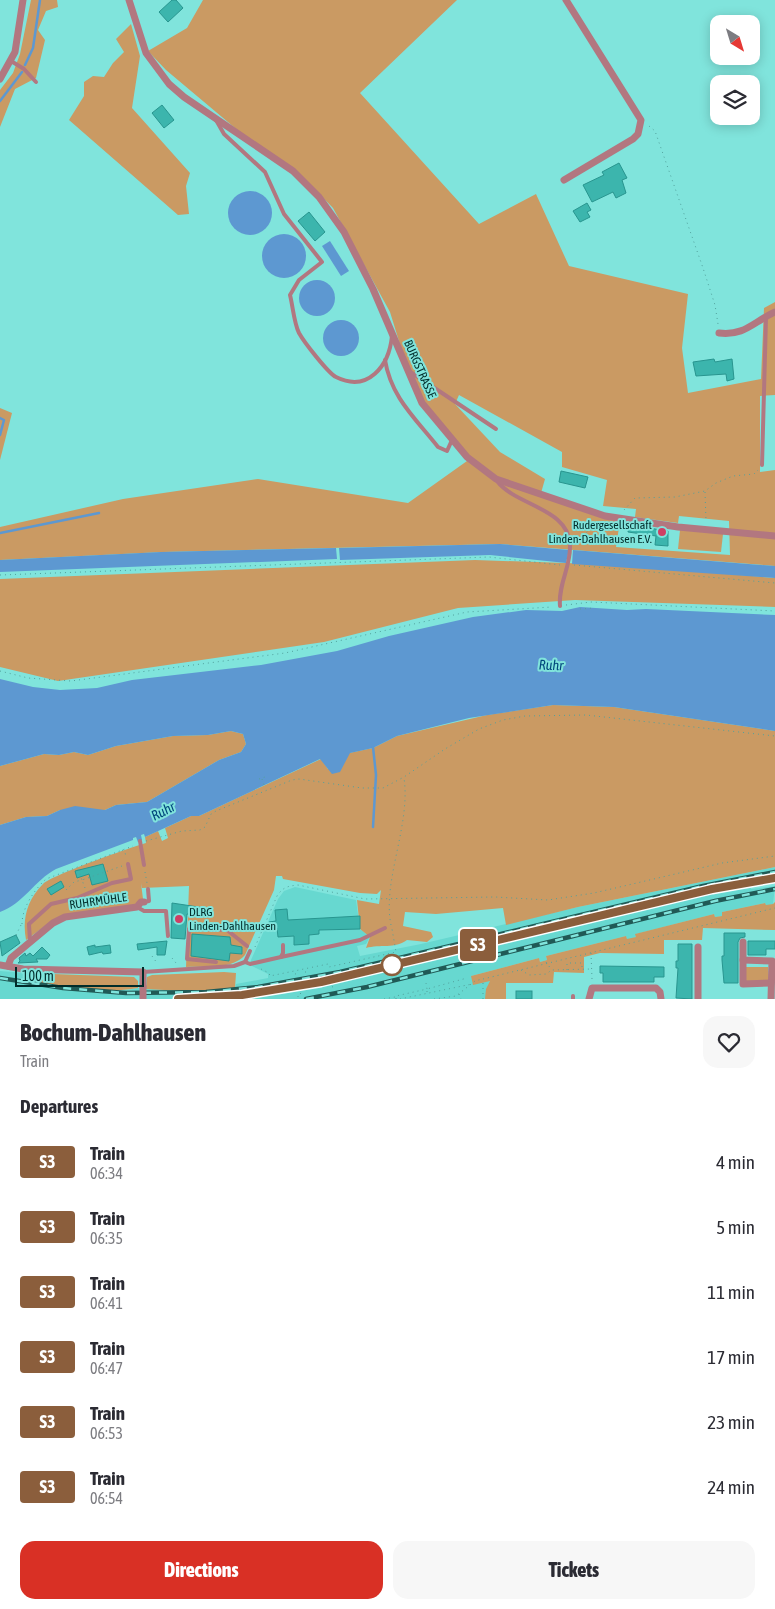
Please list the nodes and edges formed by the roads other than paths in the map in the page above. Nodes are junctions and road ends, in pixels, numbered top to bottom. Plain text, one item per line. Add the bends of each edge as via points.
1 (23, 0) edge
2 (129, 0) edge
3 (566, 0) edge
4 (11, 60) junction
5 (0, 79) edge
6 (36, 82) dead end
7 (213, 116) junction
8 (564, 180) dead end
9 (775, 312) edge
10 (766, 316) junction
11 (392, 333) junction
12 (719, 334) road end
13 (385, 360) junction
14 (405, 369) junction
15 (496, 429) dead end
16 (452, 440) junction
17 (762, 465) dead end
18 (496, 479) junction
19 (775, 536) edge
20 (560, 606) road end
21 (140, 842) road end
22 (128, 864) road end
23 (144, 865) road end
24 (148, 889) road end
25 (143, 903) junction
26 (385, 928) dead end
27 (168, 936) dead end
28 (30, 941) junction
29 (743, 942) dead end
30 (283, 945) dead end
31 (247, 946) dead end
32 (698, 947) dead end
33 (250, 951) road end
34 (281, 957) junction
35 (743, 960) junction
36 (216, 962) dead end
37 (245, 962) junction
38 (4, 965) edge
39 (143, 972) junction
40 (771, 983) junction
41 (143, 999) edge
42 (589, 999) edge
43 (661, 999) edge
44 (698, 999) edge
45 (771, 999) edge

1 - 4 street
2 - 7 street, BURGSTRASSE via 146,53 168,84
3 - 8 street via 642,120 633,139
4 - 5 street
4 - 6 lane
7 - 11 street, BURGSTRASSE via 293,171 319,197 348,240
7 - 13 lane via 224,134 266,172 284,214 322,262 298,280 290,296 299,332 334,376 353,383 375,376
9 - 10 street
10 - 12 street via 733,335
10 - 17 lane
11 - 13 lane via 391,347
11 - 14 street, BURGSTRASSE
13 - 16 lane via 395,393 438,447 447,451
14 - 15 lane
14 - 16 street, BURGSTRASSE via 425,408
16 - 18 street, BURGSTRASSE via 467,457
18 - 19 street, BURGSTRASSE via 605,516
18 - 20 lane via 508,491 557,520 567,534 570,546 560,588
21 - 23 lane
22 - 28 lane via 132,879 51,904 43,910 29,924
24 - 25 lane
25 - 27 lane via 144,911 166,911
25 - 28 street, RUHRMÜHLE via 65,917
26 - 34 lane via 360,940
28 - 38 street, RUHRMÜHLE
29 - 35 street
30 - 34 lane
31 - 36 lane via 227,930 190,929 187,959
32 - 44 street
33 - 37 lane
34 - 37 lane via 250,964
35 - 40 street via 772,961
35 - 40 street via 743,984
37 - 39 lane, RUHRMÜHLE via 222,968
38 - 39 street, RUHRMÜHLE via 22,970
39 - 41 street, bridge
40 - 45 street
42 - 43 street via 592,988 656,988

